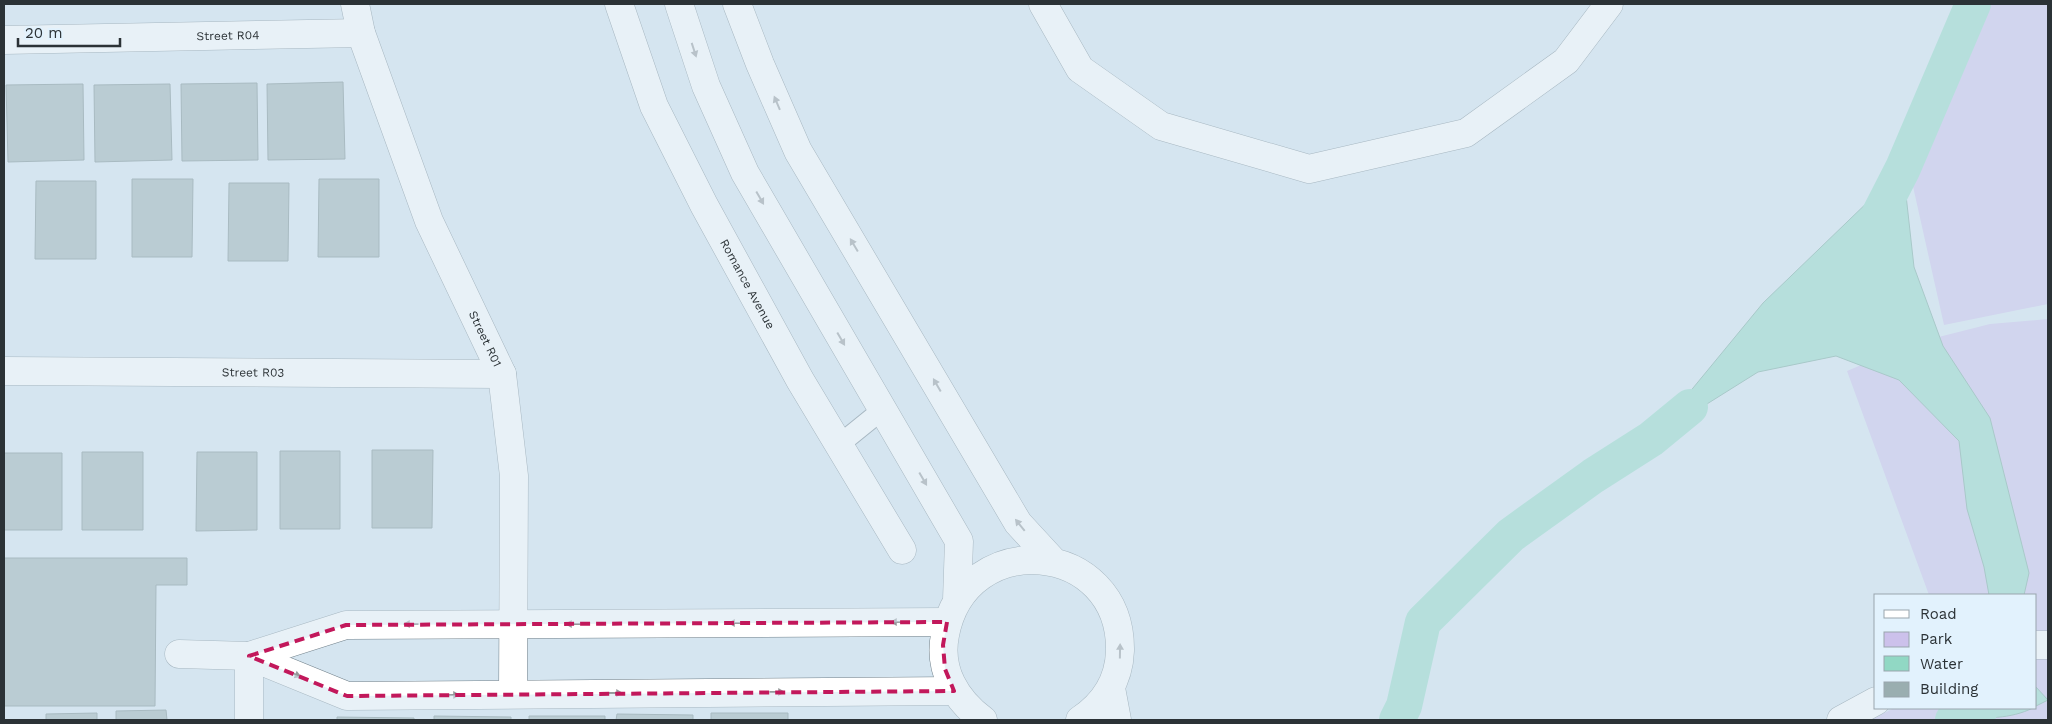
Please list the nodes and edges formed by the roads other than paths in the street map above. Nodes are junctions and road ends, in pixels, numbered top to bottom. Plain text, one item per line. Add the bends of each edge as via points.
1 (355, 4) edge
2 (618, 4) edge
3 (679, 4) edge
4 (737, 4) edge
5 (1043, 4) edge
6 (1597, 10) edge
7 (360, 33) junction
8 (4, 40) edge
9 (4, 370) edge
10 (502, 374) junction
11 (882, 410) junction
12 (840, 444) junction
13 (902, 550) dead end
14 (1053, 561) junction
15 (952, 611) junction
16 (514, 624) junction
17 (179, 654) dead end
18 (249, 656) junction
19 (1111, 688) junction
20 (954, 691) junction
21 (513, 694) junction
22 (1874, 702) edge
23 (249, 720) edge
24 (983, 720) edge
25 (1080, 720) edge
26 (1117, 720) edge
27 (1841, 720) edge

1 - 7 street, Street R01
2 - 12 street, Romance Avenue via 654,106 800,380
3 -> 11 street via 706,86 746,173
14 -> 4 street via 1018,523 798,151
5 - 6 street via 1080,69 1161,126 1309,169 1466,133 1566,61
7 - 8 street, Street R04
7 - 10 street, Street R01 via 430,221
9 - 10 street, Street R03
10 - 16 street, Street R01 via 514,476
11 - 12 lane
11 -> 15 street via 959,541
12 - 13 street, Romance Avenue
14 - 15 street via 1025,559 999,565 975,579
19 -> 14 street via 1120,663 1120,636 1113,610 1098,588 1078,571
15 -> 16 street
15 - 20 street via 943,645 945,669
16 -> 18 street via 346,625
16 - 21 street, Street R01
17 - 18 street
18 -> 21 street via 347,696
18 - 23 street
19 - 25 street via 1094,710
19 - 26 street
21 -> 20 street
20 - 24 street via 968,709
22 - 27 street

